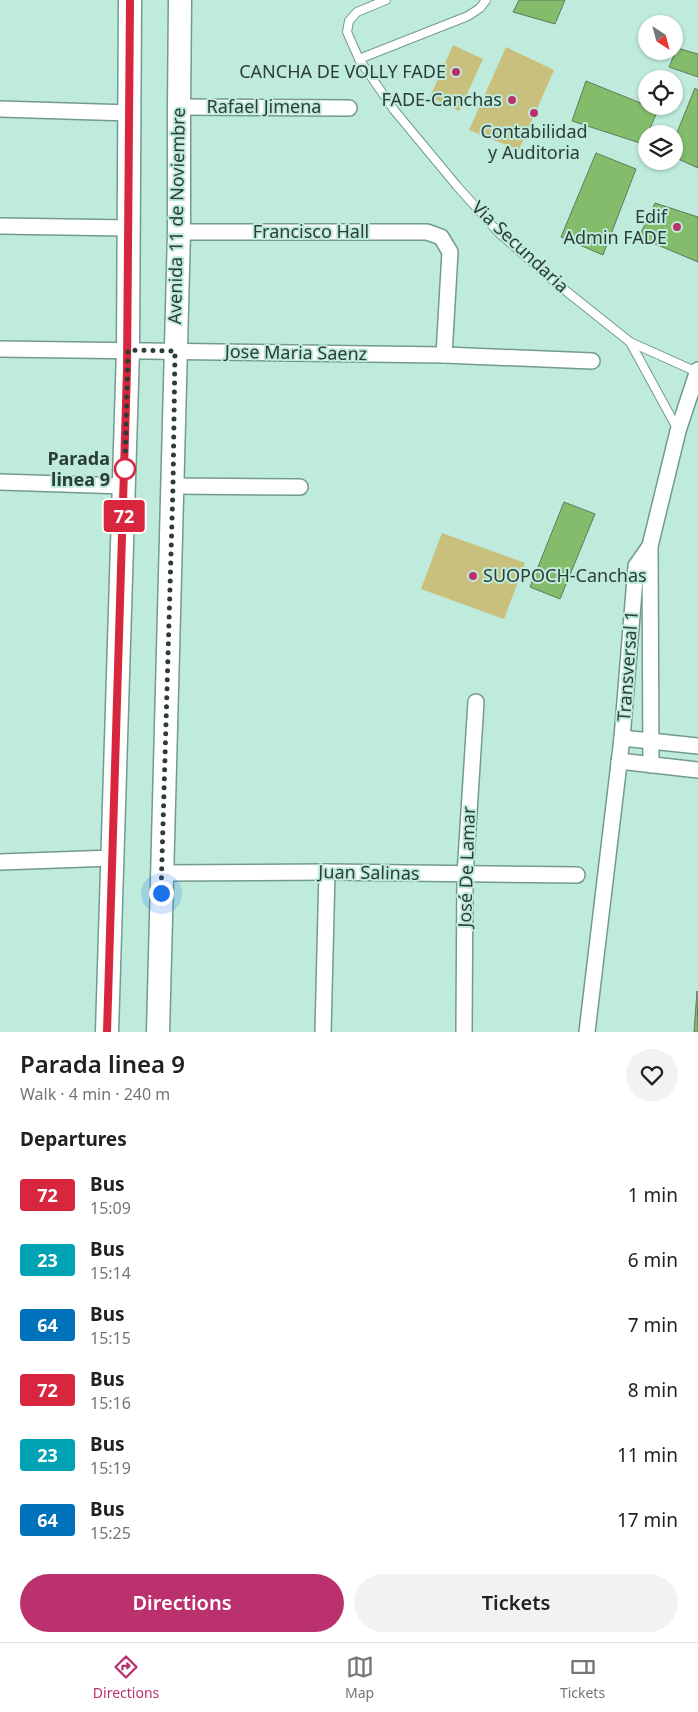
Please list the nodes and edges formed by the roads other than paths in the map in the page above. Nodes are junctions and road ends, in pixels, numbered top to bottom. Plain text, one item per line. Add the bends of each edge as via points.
1 (130, 0) edge
2 (180, 0) edge
3 (386, 0) edge
4 (486, 0) edge
5 (359, 59) junction
6 (178, 107) junction
7 (349, 108) dead end
8 (0, 109) edge
9 (130, 113) junction
10 (0, 226) edge
11 (128, 228) junction
12 (179, 232) junction
13 (630, 342) junction
14 (0, 349) edge
15 (128, 350) junction
16 (175, 351) junction
17 (444, 355) junction
18 (592, 361) dead end
19 (698, 371) edge
20 (678, 431) junction
21 (0, 482) edge
22 (125, 486) junction
23 (173, 486) junction
24 (300, 487) dead end
25 (650, 546) junction
26 (476, 702) dead end
27 (622, 738) junction
28 (651, 741) junction
29 (698, 746) edge
30 (619, 761) junction
31 (651, 765) junction
32 (698, 770) edge
33 (113, 858) junction
34 (0, 862) edge
35 (327, 872) junction
36 (161, 873) junction
37 (465, 875) junction
38 (577, 875) dead end
39 (107, 1032) edge
40 (158, 1032) edge
41 (323, 1032) edge
42 (464, 1032) edge
43 (587, 1032) edge

1 - 9 main road
2 - 6 main road, Avenida 11 de Noviembre
3 - 5 lane, Via Secundaria via 357,12 349,21 348,32
4 - 5 lane via 468,16
5 - 13 lane, Via Secundaria via 394,110 499,233
6 - 7 street, Rafael Jimena
6 - 12 main road, Avenida 11 de Noviembre
8 - 9 street
9 - 11 main road
10 - 11 street
11 - 15 main road
12 - 16 main road, Avenida 11 de Noviembre
12 - 17 street, Francisco Hall via 427,232 441,237 450,252
13 - 19 lane, Via Secundaria
13 - 20 lane
14 - 15 street, Jose Maria Saenz
15 - 16 street, Jose Maria Saenz
15 - 22 main road
16 - 17 street, Jose Maria Saenz
16 - 23 main road, Avenida 11 de Noviembre
17 - 18 street, Jose Maria Saenz
19 - 20 street, Transversal 1
20 - 25 street, Transversal 1
21 - 22 street
22 - 33 main road
23 - 24 street
23 - 36 main road, Avenida 11 de Noviembre
25 - 27 street, Transversal 1 via 636,566
25 - 28 street, Transversal 1
26 - 37 street, José De Lamar
27 - 28 street
27 - 30 street, Transversal 1
28 - 29 street
28 - 31 street, Transversal 1
30 - 31 street
30 - 43 street, Transversal 1
31 - 32 street
33 - 34 street
33 - 39 main road
35 - 36 street, Juan Salinas
35 - 37 street, Juan Salinas
35 - 41 street
36 - 40 main road, Avenida 11 de Noviembre
37 - 38 street, Juan Salinas
37 - 42 street, José De Lamar

